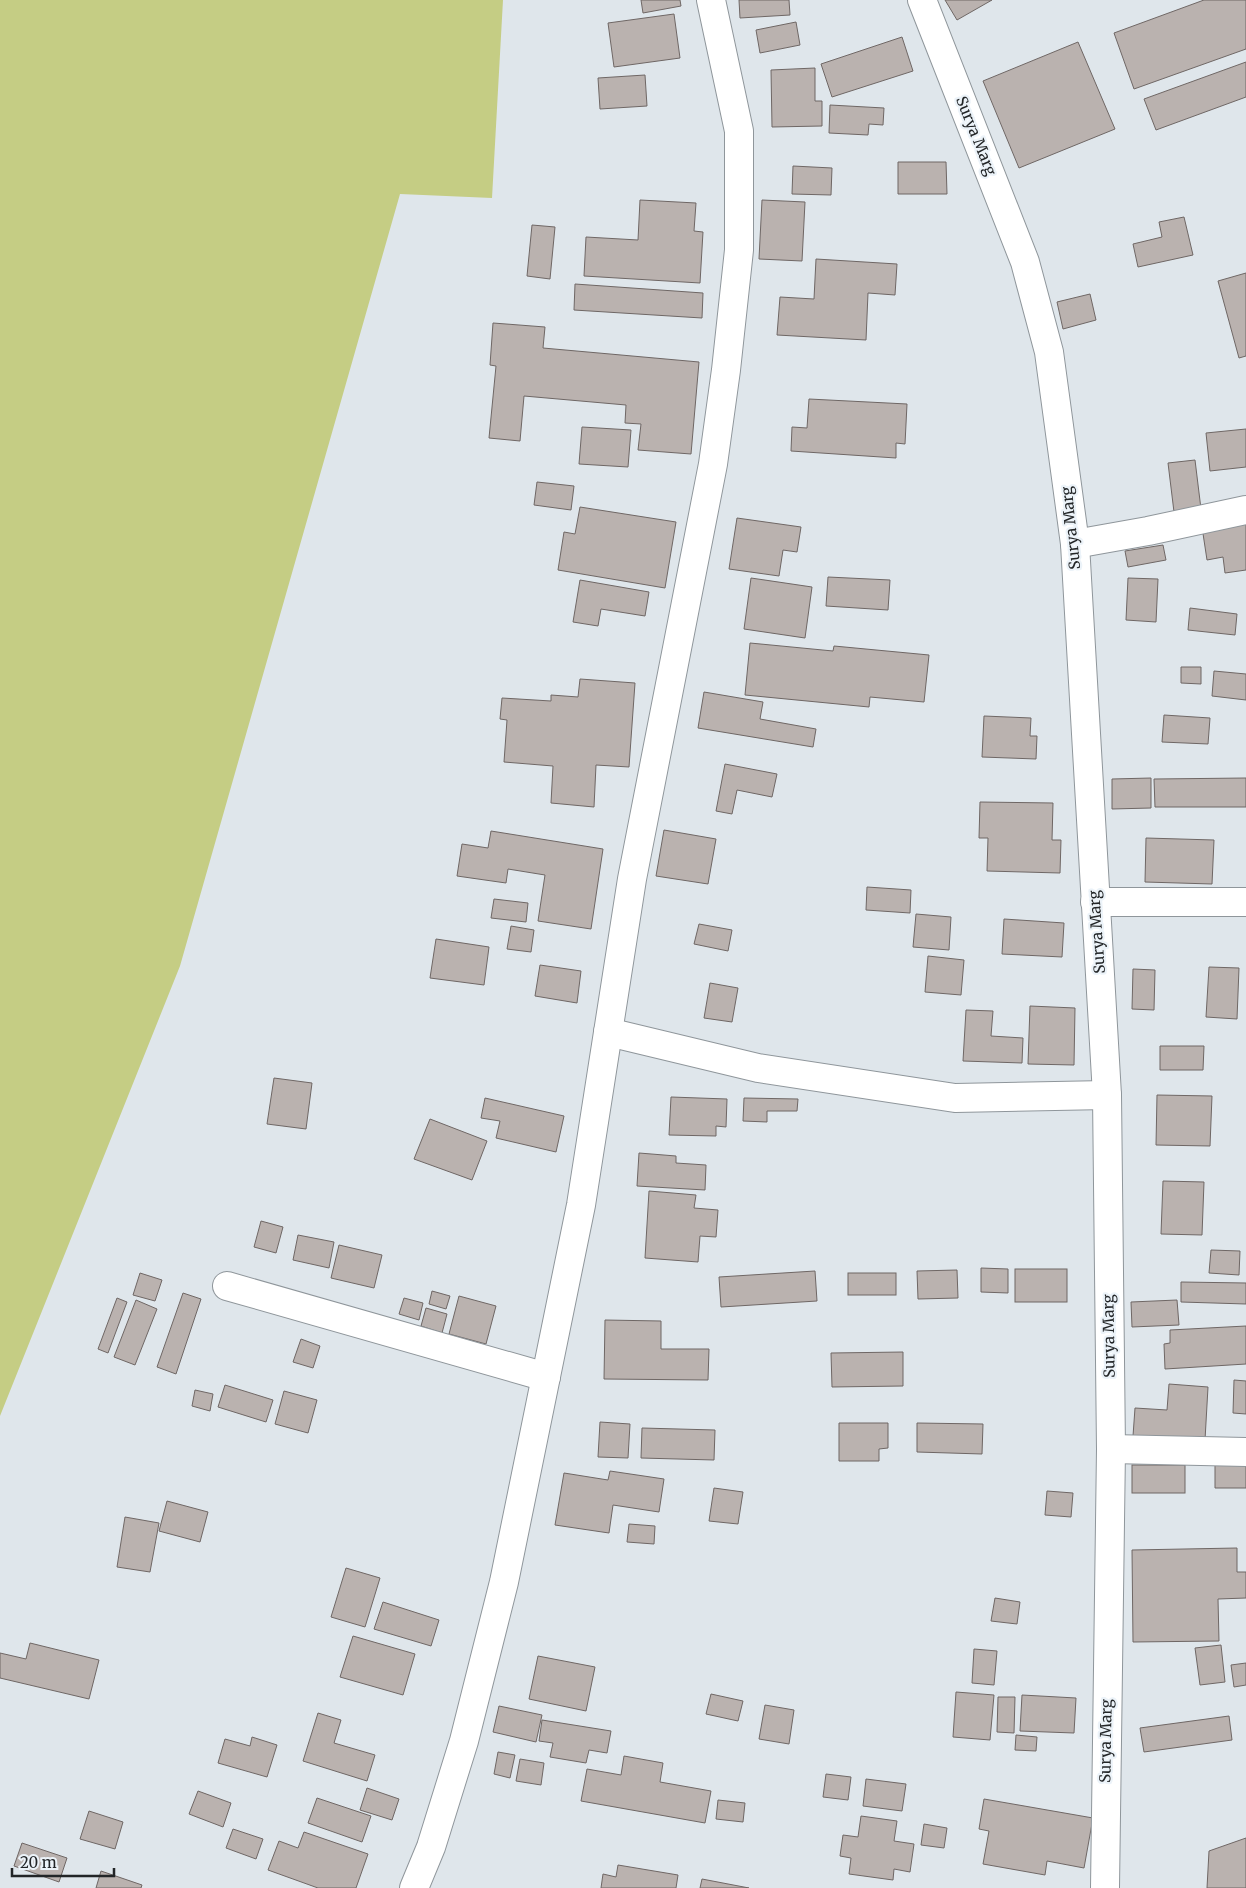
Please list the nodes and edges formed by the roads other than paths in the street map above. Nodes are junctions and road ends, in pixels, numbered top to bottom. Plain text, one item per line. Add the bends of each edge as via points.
1 (711, 0) edge
2 (922, 0) edge
3 (1246, 510) edge
4 (1074, 544) junction
5 (1095, 902) junction
6 (1246, 902) edge
7 (608, 1032) junction
8 (1107, 1095) junction
9 (227, 1286) dead end
10 (546, 1377) junction
11 (1111, 1449) junction
12 (1246, 1452) edge
13 (414, 1888) edge
14 (1105, 1888) edge

1 - 7 street via 739,131 738,250 713,464 632,879
2 - 4 street, Surya Marg via 1025,262 1049,352
3 - 4 street
4 - 5 street, Surya Marg
5 - 6 street
5 - 8 street, Surya Marg
7 - 8 street via 758,1068 955,1098
7 - 10 street via 581,1205
8 - 11 street, Surya Marg
9 - 10 street
10 - 13 street via 504,1582 466,1732 432,1847
11 - 12 street
11 - 14 street, Surya Marg

